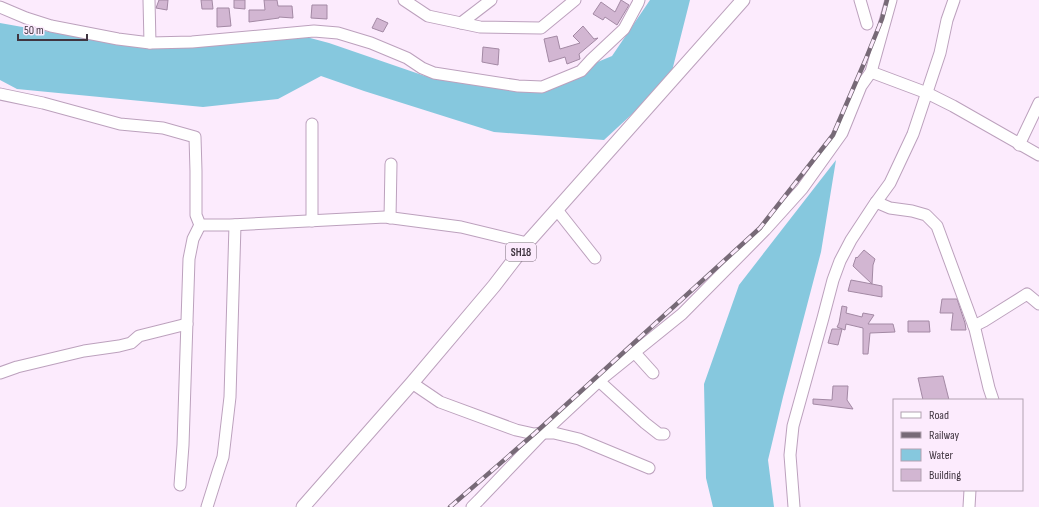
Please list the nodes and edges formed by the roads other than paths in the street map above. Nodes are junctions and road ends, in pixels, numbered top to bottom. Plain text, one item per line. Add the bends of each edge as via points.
1 (150, 0) edge
2 (404, 0) edge
3 (491, 0) edge
4 (575, 0) edge
5 (639, 0) edge
6 (743, 0) edge
7 (860, 0) edge
8 (891, 0) edge
9 (954, 0) edge
10 (0, 7) edge
11 (461, 23) junction
12 (867, 24) dead end
13 (150, 43) junction
14 (871, 72) junction
15 (927, 93) junction
16 (0, 94) edge
17 (1039, 102) edge
18 (312, 124) dead end
19 (1019, 145) junction
20 (1039, 155) edge
21 (391, 164) dead end
22 (876, 202) junction
23 (557, 210) junction
24 (390, 218) junction
25 (312, 221) junction
26 (200, 225) junction
27 (235, 225) junction
28 (528, 243) junction
29 (595, 258) dead end
30 (1039, 304) edge
31 (187, 324) junction
32 (974, 326) junction
33 (635, 353) junction
34 (0, 373) edge
35 (653, 373) dead end
36 (599, 381) junction
37 (412, 383) junction
38 (993, 399) edge
39 (543, 432) junction
40 (664, 434) dead end
41 (649, 468) dead end
42 (180, 485) dead end
43 (970, 491) edge
44 (477, 505) edge
45 (207, 507) edge
46 (303, 507) edge
47 (794, 507) edge
48 (968, 507) edge

1 - 13 street
2 - 11 street via 428,16
3 - 11 street
4 - 11 street via 541,28 480,27
5 - 13 street via 624,29 581,72 542,87 518,86 434,72 407,58 338,33 314,31 192,42
6 - 23 main road, SH18
7 - 12 street
8 - 14 street
9 - 15 street
10 - 13 street via 51,26
14 - 15 street
14 - 33 street via 861,86 842,133 802,190 682,314
15 - 19 street
15 - 22 street via 913,134 890,183
16 - 26 street via 120,124 164,128 195,137 196,215
17 - 19 street
18 - 25 street
19 - 20 street
21 - 24 street
22 - 32 street via 890,208 926,214 937,226
22 - 47 street via 840,261 793,426 790,455
23 - 28 main road, SH18
23 - 29 street
24 - 25 street
24 - 28 street via 461,227
25 - 27 street
26 - 27 street
26 - 31 street via 193,239 189,259
27 - 45 street via 230,396 223,457
28 - 37 main road, SH18
30 - 32 street via 1027,294
31 - 34 street via 139,336 131,343 84,351
31 - 42 street
32 - 38 street
33 - 35 street
33 - 36 street
36 - 39 street
36 - 40 street via 645,423 659,434
37 - 39 street via 440,402 516,430 534,434
37 - 46 main road, SH18
39 - 41 street via 578,439
39 - 44 street
43 - 48 street

